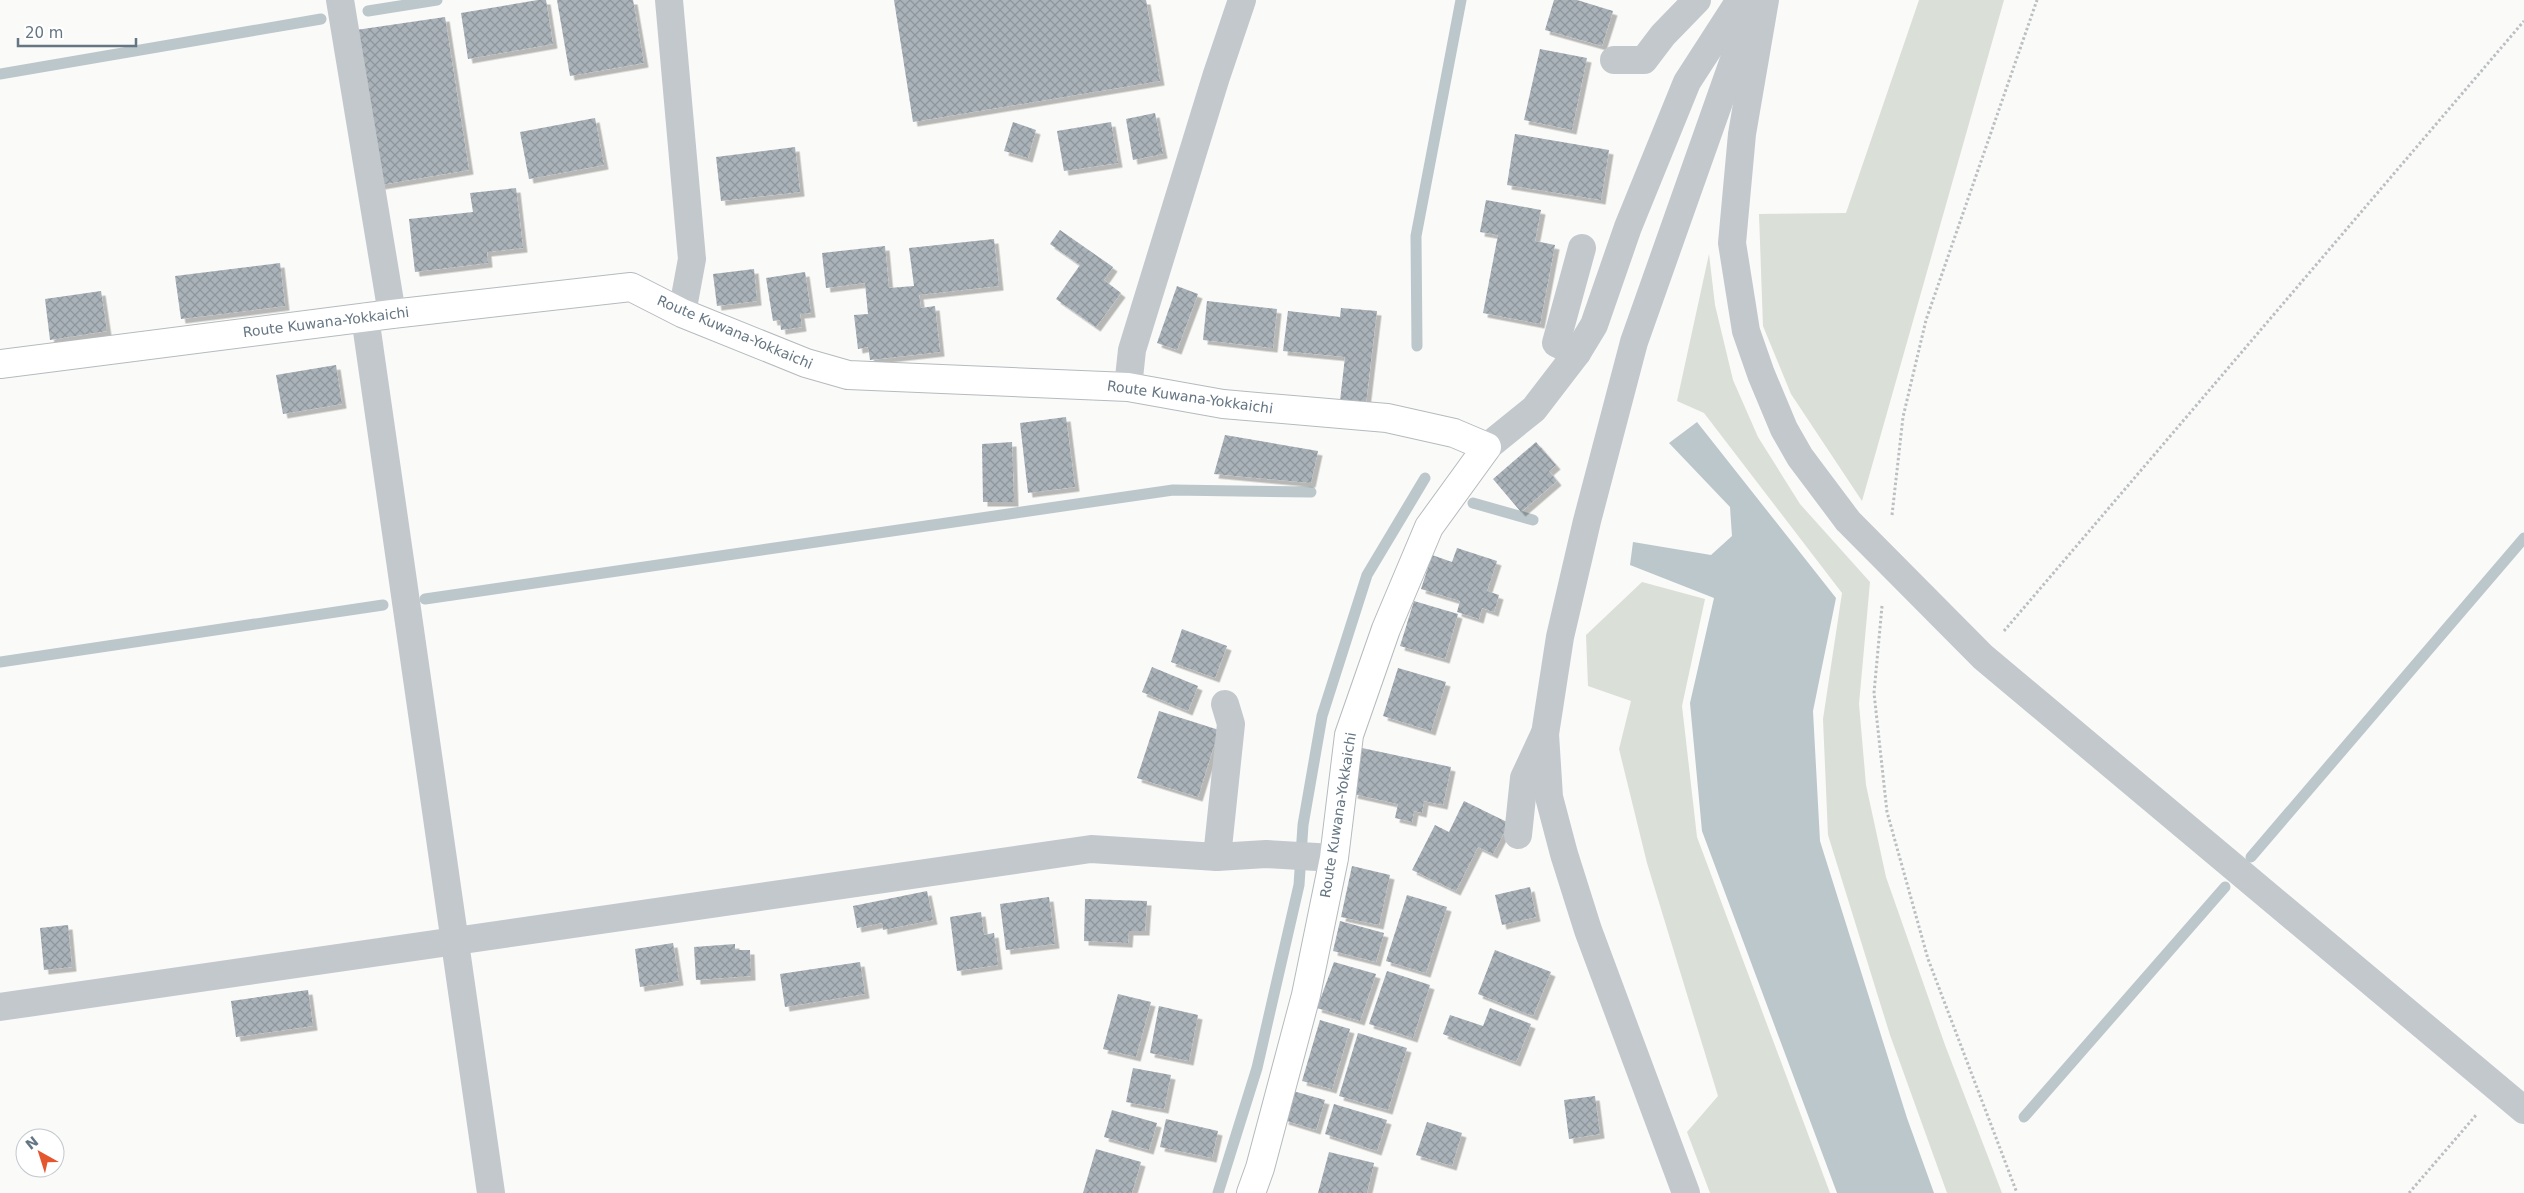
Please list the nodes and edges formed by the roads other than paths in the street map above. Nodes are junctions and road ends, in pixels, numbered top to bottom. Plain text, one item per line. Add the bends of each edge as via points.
1 (340, 0) edge
2 (668, 0) edge
3 (1242, 0) edge
4 (1697, 0) edge
5 (1740, 0) edge
6 (1756, 0) edge
7 (1765, 0) edge
8 (1614, 60) dead end
9 (1582, 248) dead end
10 (682, 313) junction
11 (392, 314) junction
12 (365, 317) junction
13 (1577, 354) junction
14 (0, 364) edge
15 (1128, 387) junction
16 (1487, 447) junction
17 (1224, 704) dead end
18 (1545, 734) junction
19 (1518, 835) dead end
20 (1217, 856) junction
21 (1334, 858) junction
22 (453, 941) junction
23 (0, 1007) edge
24 (2524, 1110) edge
25 (491, 1193) edge
26 (1251, 1193) edge
27 (1686, 1193) edge

1 - 11 street
2 - 10 street via 692,259
3 - 15 street via 1132,350
4 - 8 street via 1644,60
5 - 13 street via 1688,82 1628,227 1594,324
6 - 18 street via 1634,342 1560,637
7 - 24 street via 1742,134 1732,243 1746,330 1772,401 1800,457 1848,521 1983,656
9 - 13 street via 1556,343
10 - 11 main road, Route Kuwana-Yokkaichi via 631,288
10 - 15 main road, Route Kuwana-Yokkaichi via 806,364 848,375
11 - 12 main road, Route Kuwana-Yokkaichi
12 - 14 main road, Route Kuwana-Yokkaichi
12 - 22 street
13 - 16 street via 1534,409
15 - 16 main road, Route Kuwana-Yokkaichi via 1223,404 1387,418 1454,433
16 - 21 main road, Route Kuwana-Yokkaichi via 1429,527 1386,629 1349,735
17 - 20 street via 1231,724
18 - 19 street via 1524,778
18 - 27 street via 1549,797 1564,854 1588,930
20 - 21 street via 1266,854
20 - 22 street via 1091,849
21 - 26 main road, Route Kuwana-Yokkaichi via 1306,995
22 - 23 street
22 - 25 street

